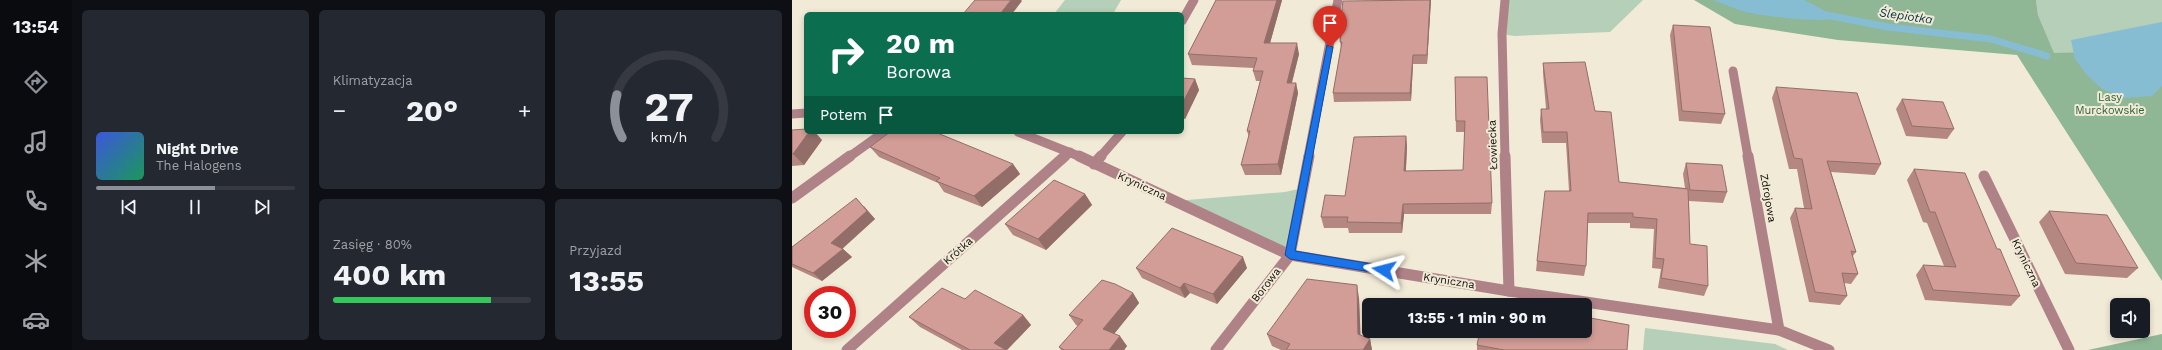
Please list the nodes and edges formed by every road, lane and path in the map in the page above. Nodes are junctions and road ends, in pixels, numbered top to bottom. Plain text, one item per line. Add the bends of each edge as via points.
1 (1194, 0) edge
2 (1338, 0) edge
3 (1505, 0) edge
4 (1184, 18) edge
5 (1733, 71) dead end
6 (804, 113) edge
7 (792, 114) edge
8 (881, 134) edge
9 (1023, 134) edge
10 (1120, 134) edge
11 (1070, 152) junction
12 (1094, 164) junction
13 (1984, 176) dead end
14 (792, 198) edge
15 (1290, 255) junction
16 (1509, 290) junction
17 (1779, 330) junction
18 (847, 350) edge
19 (1216, 350) edge
20 (1829, 350) edge
21 (2069, 350) edge

1 - 4 street
2 - 15 street, Borowa
3 - 16 street, Łowiecka via 1502,34
5 - 17 street, Zdrojowa
6 - 7 street
8 - 14 street
9 - 11 street, Kryniczna
10 - 12 street
11 - 12 street, Kryniczna
11 - 18 street, Krótka
12 - 15 street, Kryniczna
13 - 21 street, Kryniczna
15 - 16 street, Kryniczna
15 - 19 street, Borowa
16 - 17 street, Kryniczna
17 - 20 street, Kryniczna

